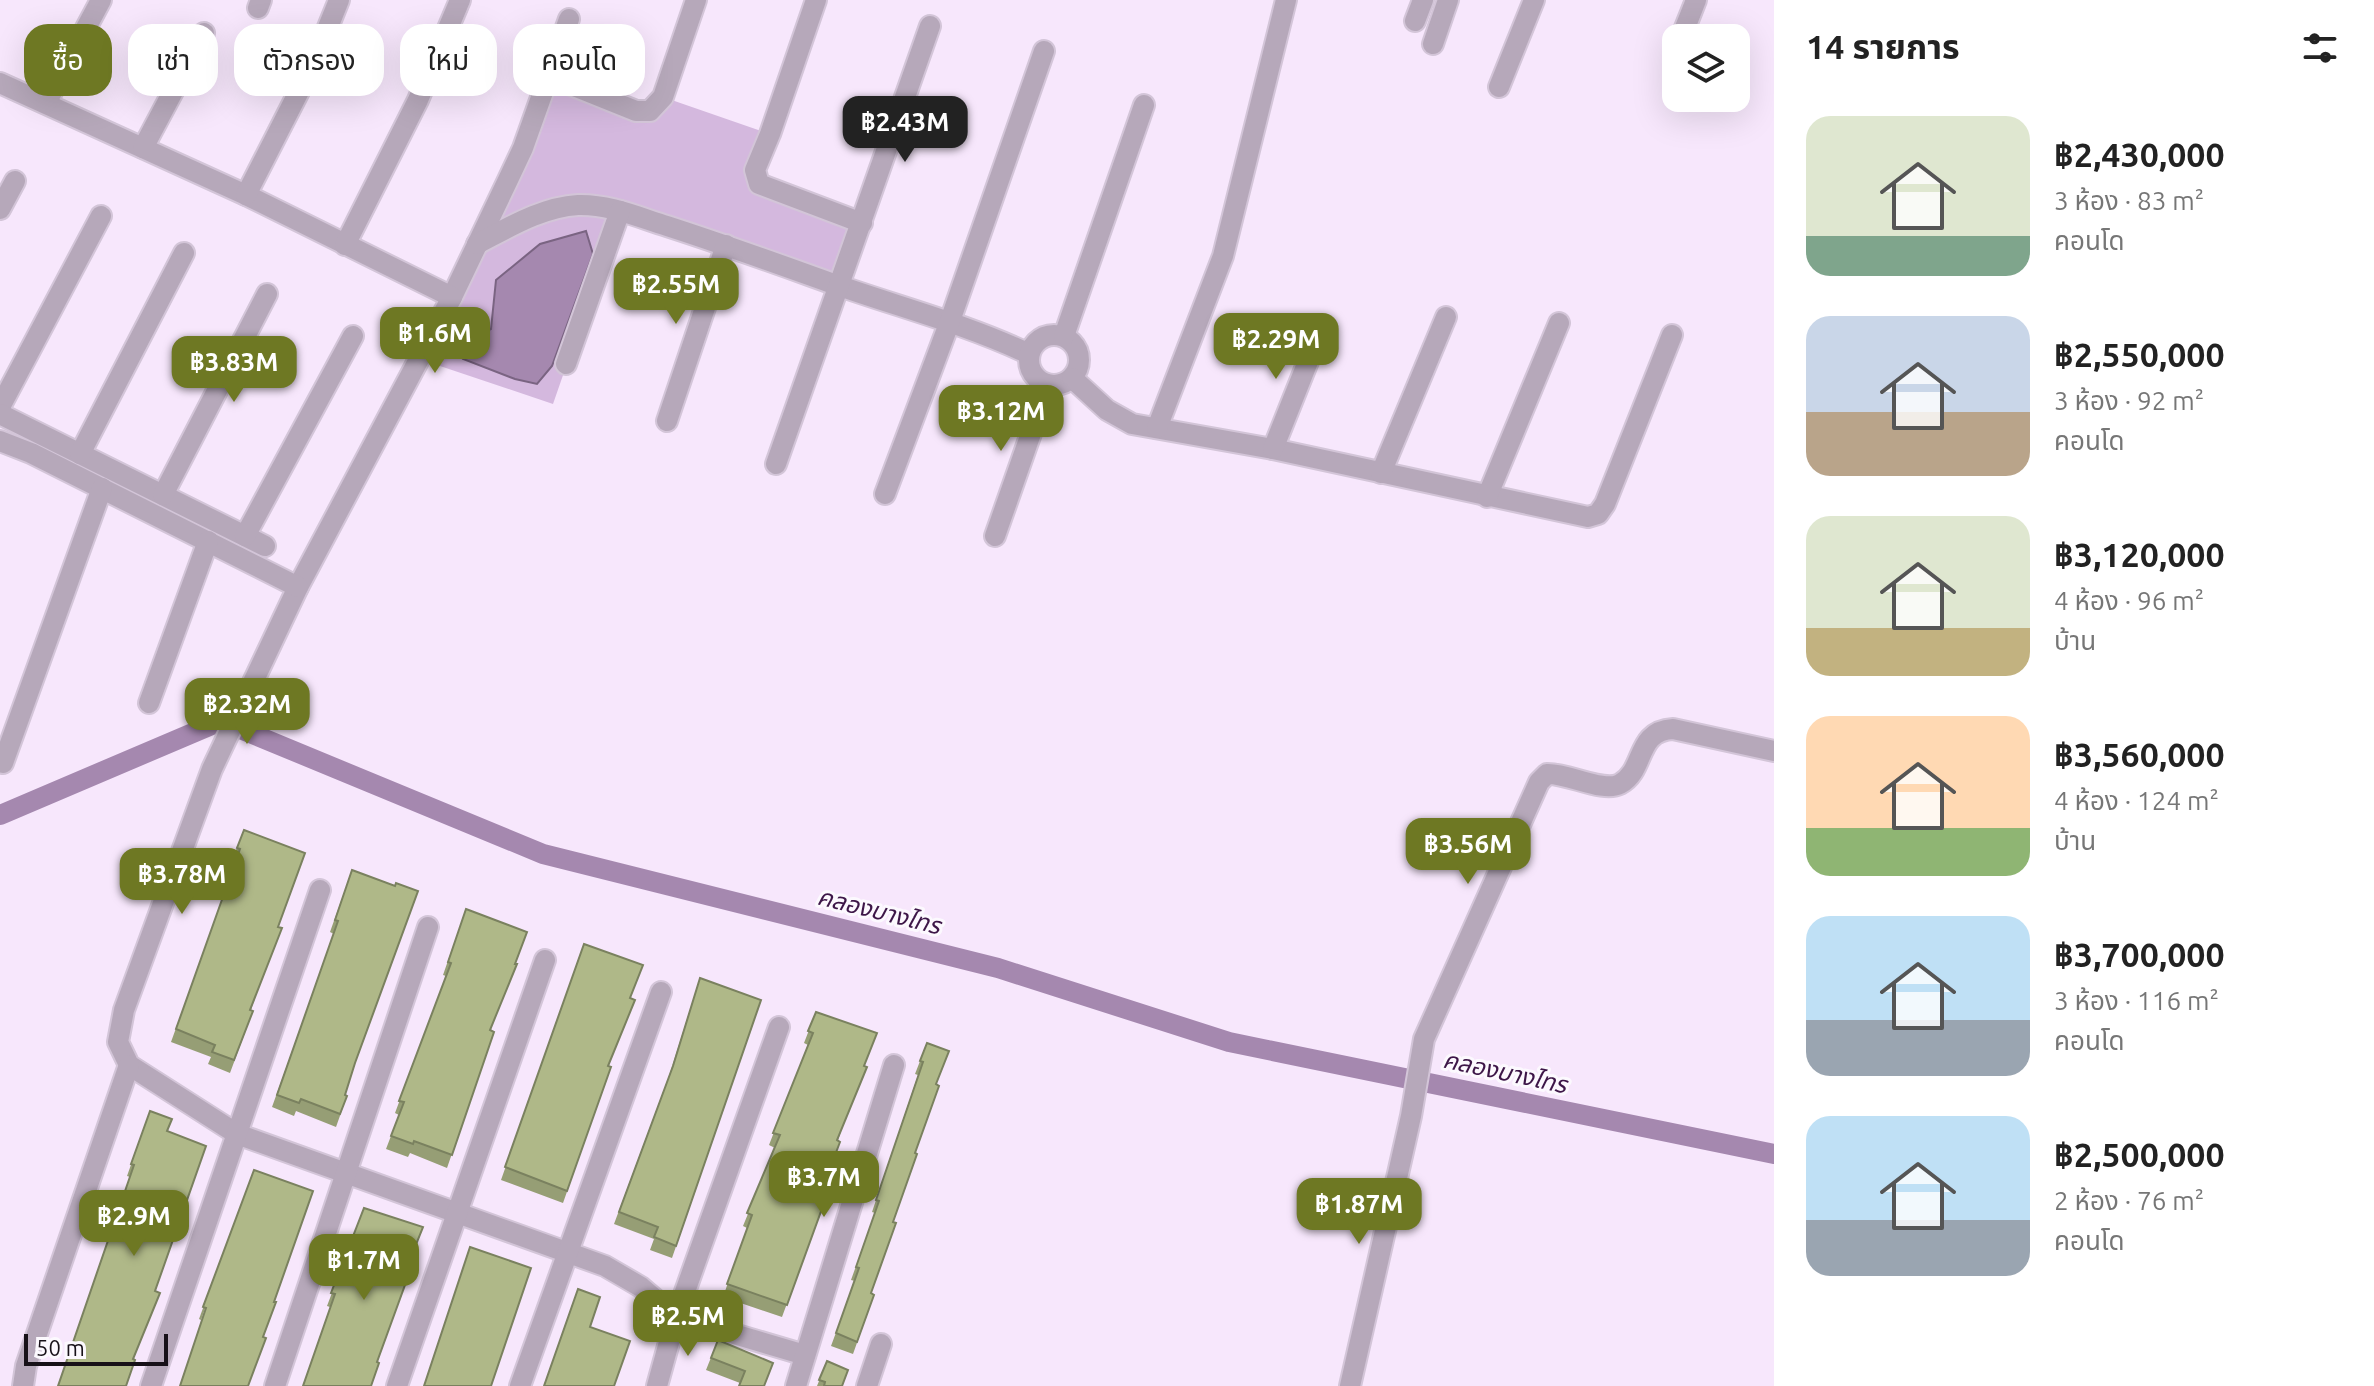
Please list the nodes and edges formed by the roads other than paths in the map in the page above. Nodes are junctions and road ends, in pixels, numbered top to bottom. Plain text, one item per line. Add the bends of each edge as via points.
1 (101, 0) edge
2 (339, 0) edge
3 (460, 0) edge
4 (696, 0) edge
5 (816, 0) edge
6 (1286, 0) edge
7 (1423, 0) edge
8 (1448, 0) edge
9 (1534, 0) edge
10 (1696, 0) edge
11 (569, 19) dead end
12 (1415, 21) dead end
13 (567, 24) edge
14 (1687, 24) edge
15 (930, 26) dead end
16 (1433, 44) dead end
17 (1044, 51) dead end
18 (0, 83) edge
19 (1499, 87) dead end
20 (171, 96) edge
21 (542, 96) edge
22 (599, 96) edge
23 (46, 103) junction
24 (1144, 105) dead end
25 (143, 148) junction
26 (15, 181) dead end
27 (246, 195) junction
28 (0, 209) edge
29 (620, 211) junction
30 (101, 216) dead end
31 (862, 223) junction
32 (477, 244) junction
33 (345, 245) junction
34 (726, 245) junction
35 (184, 253) dead end
36 (838, 285) junction
37 (267, 294) dead end
38 (452, 297) junction
39 (1446, 317) dead end
40 (950, 321) junction
41 (1559, 323) dead end
42 (1321, 329) dead end
43 (1672, 335) dead end
44 (353, 336) dead end
45 (1064, 336) junction
46 (1029, 354) junction
47 (566, 364) dead end
48 (1072, 378) junction
49 (1048, 385) junction
50 (0, 407) edge
51 (0, 414) edge
52 (667, 421) dead end
53 (1157, 428) junction
54 (0, 441) edge
55 (1273, 449) junction
56 (80, 454) junction
57 (776, 464) dead end
58 (1381, 473) junction
59 (102, 488) junction
60 (885, 494) dead end
61 (163, 495) junction
62 (1487, 497) junction
63 (245, 536) junction
64 (995, 536) dead end
65 (208, 541) junction
66 (265, 546) dead end
67 (298, 587) junction
68 (149, 703) dead end
69 (1774, 751) edge
70 (3, 763) dead end
71 (320, 890) dead end
72 (428, 927) dead end
73 (545, 960) dead end
74 (661, 992) dead end
75 (779, 1027) dead end
76 (129, 1065) junction
77 (894, 1065) dead end
78 (237, 1134) junction
79 (346, 1173) junction
80 (457, 1213) junction
81 (568, 1253) junction
82 (676, 1317) junction
83 (881, 1344) dead end
84 (805, 1355) junction
85 (23, 1386) edge
86 (151, 1386) edge
87 (275, 1386) edge
88 (397, 1386) edge
89 (520, 1386) edge
90 (657, 1386) edge
91 (796, 1386) edge
92 (867, 1386) edge
93 (1350, 1386) edge

1 - 23 street
2 - 27 street via 314,62
3 - 33 street via 418,100
4 - 22 street via 663,97 650,111
5 - 31 street via 755,179
6 - 53 street via 1223,256
7 - 12 street
8 - 16 street
9 - 19 street
10 - 14 street
11 - 13 street
15 - 31 street
17 - 40 street
18 - 23 street
20 - 25 street
21 - 32 street
23 - 25 street
24 - 45 street
25 - 27 street
26 - 28 street
27 - 33 street
29 - 32 street via 574,205 527,217
29 - 34 street
29 - 47 street
30 - 50 street
31 - 36 street
32 - 38 street
33 - 38 street
34 - 36 street
34 - 52 street
35 - 56 street
36 - 40 street
36 - 57 street
37 - 61 street
38 - 67 street
39 - 58 street
40 - 46 street
40 - 60 street
41 - 62 street
42 - 55 street
43 - 62 street via 1598,514 1588,517
44 - 63 street
45 - 46 street via 1050,334 1036,341
45 - 48 street via 1079,355
46 - 49 street via 1032,373
48 - 49 street
48 - 53 street via 1107,410 1132,424
49 - 64 street
51 - 56 street
53 - 55 street
54 - 59 street
55 - 58 street
56 - 61 street
58 - 62 street
59 - 65 street
59 - 70 street
61 - 63 street
63 - 66 street
65 - 67 street
65 - 68 street
67 - 76 street via 212,769 124,1010 118,1042
69 - 93 street via 1660,729 1621,783 1609,787 1558,774 1547,774 1539,782 1423,1044
71 - 78 street
72 - 79 street
73 - 80 street
74 - 81 street
75 - 82 street
76 - 78 street
76 - 85 street
77 - 84 street
78 - 79 street
78 - 86 street
79 - 80 street
79 - 87 street
80 - 81 street
80 - 88 street
81 - 82 street via 641,1287
81 - 89 street
82 - 84 street
82 - 90 street
83 - 92 street
84 - 91 street

